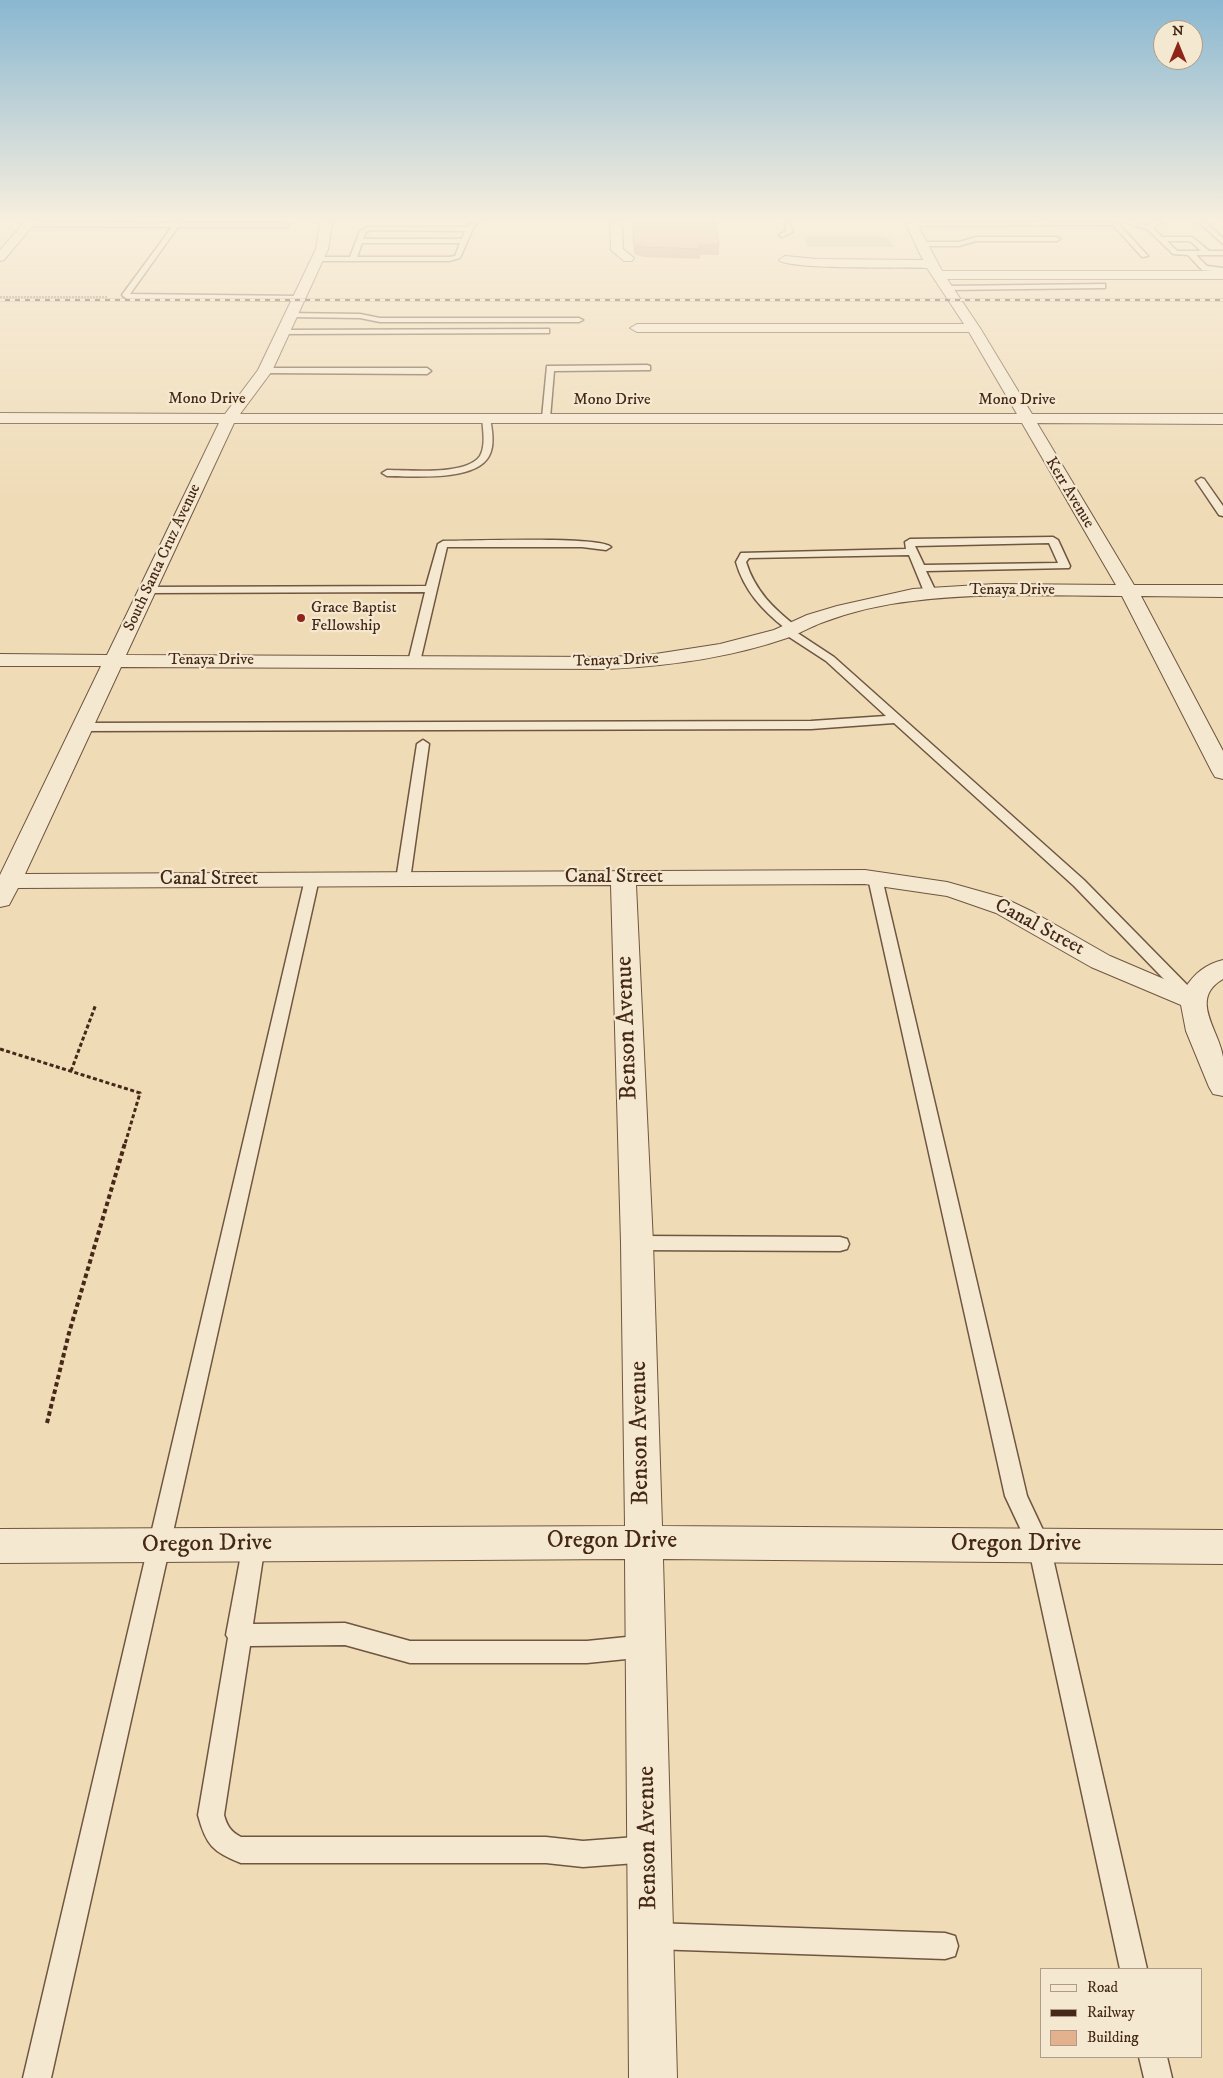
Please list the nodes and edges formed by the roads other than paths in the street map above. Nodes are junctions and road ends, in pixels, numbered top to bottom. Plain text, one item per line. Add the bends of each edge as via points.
1 (291, 315) edge
2 (964, 315) edge
3 (579, 320) dead end
4 (287, 324) junction
5 (637, 328) dead end
6 (973, 328) junction
7 (549, 331) dead end
8 (647, 368) dead end
9 (265, 371) junction
10 (427, 371) dead end
11 (0, 418) edge
12 (230, 418) junction
13 (486, 418) junction
14 (546, 418) junction
15 (1025, 418) junction
16 (1223, 419) edge
17 (387, 473) dead end
18 (1201, 481) dead end
19 (1223, 513) edge
20 (606, 547) dead end
21 (913, 552) junction
22 (919, 568) junction
23 (431, 589) junction
24 (148, 590) junction
25 (1128, 590) junction
26 (1223, 591) edge
27 (931, 594) junction
28 (790, 630) junction
29 (0, 660) edge
30 (115, 660) junction
31 (414, 662) junction
32 (897, 720) junction
33 (83, 727) junction
34 (423, 744) dead end
35 (1223, 772) edge
36 (623, 878) junction
37 (875, 878) junction
38 (312, 879) junction
39 (403, 880) junction
40 (4, 891) edge
41 (1223, 968) edge
42 (1193, 1000) junction
43 (1223, 1087) edge
44 (637, 1243) junction
45 (840, 1244) dead end
46 (644, 1542) junction
47 (254, 1544) junction
48 (1039, 1545) junction
49 (0, 1546) edge
50 (159, 1546) junction
51 (1223, 1546) edge
52 (238, 1635) junction
53 (646, 1646) junction
54 (649, 1849) junction
55 (650, 1936) junction
56 (945, 1946) dead end
57 (1134, 1968) edge
58 (1153, 2058) edge
59 (37, 2078) edge
60 (653, 2078) edge
61 (1158, 2078) edge

1 - 4 street, South Santa Cruz Avenue
2 - 6 street, Kerr Avenue
3 - 4 lane via 380,320 360,316
4 - 7 lane
4 - 9 street, South Santa Cruz Avenue
5 - 6 street
6 - 15 street, Kerr Avenue
8 - 14 lane via 550,368
9 - 10 lane
9 - 12 street, South Santa Cruz Avenue
11 - 12 street, Mono Drive
12 - 13 street, Mono Drive
12 - 24 street, South Santa Cruz Avenue
13 - 14 street, Mono Drive
13 - 17 lane via 485,456 478,465 460,471
14 - 15 street, Mono Drive
15 - 16 street, Mono Drive
15 - 25 street, Kerr Avenue
18 - 19 lane
20 - 23 lane via 582,544 443,544
21 - 22 lane
21 - 22 lane via 910,542 1053,540 1066,566
21 - 28 lane via 745,554 741,562 750,587
22 - 27 lane
23 - 24 lane
23 - 31 lane
24 - 30 street, South Santa Cruz Avenue
25 - 26 street, Tenaya Drive
25 - 27 street, Tenaya Drive via 995,590
25 - 35 street, Kerr Avenue
27 - 28 street, Tenaya Drive via 879,601
28 - 31 street, Tenaya Drive via 721,650 649,661
28 - 32 lane via 830,659
29 - 30 street, Tenaya Drive
30 - 31 street, Tenaya Drive
30 - 33 street, South Santa Cruz Avenue
32 - 33 lane via 811,725
32 - 42 lane via 1079,883
33 - 40 street, South Santa Cruz Avenue
34 - 39 lane
36 - 37 street, Canal Street
36 - 39 street, Canal Street
36 - 44 street, Benson Avenue
37 - 42 street, Canal Street via 944,889 995,903 1111,967
37 - 48 lane via 1016,1496
38 - 39 street, Canal Street
38 - 40 street, Canal Street
38 - 50 lane
41 - 42 street via 1203,980
42 - 43 street via 1200,1032
44 - 45 lane
44 - 46 street, Benson Avenue
46 - 47 street, Oregon Drive
46 - 48 street, Oregon Drive
46 - 53 street, Benson Avenue
47 - 50 street, Oregon Drive
47 - 52 lane
48 - 51 street, Oregon Drive
48 - 57 lane
49 - 50 street, Oregon Drive
50 - 59 lane
52 - 53 lane via 345,1634 410,1652 587,1652
52 - 54 lane via 211,1815 214,1831 225,1844 241,1850 546,1850 583,1854
53 - 54 street, Benson Avenue
54 - 55 street, Benson Avenue
55 - 56 lane
55 - 60 street, Benson Avenue
58 - 61 lane

